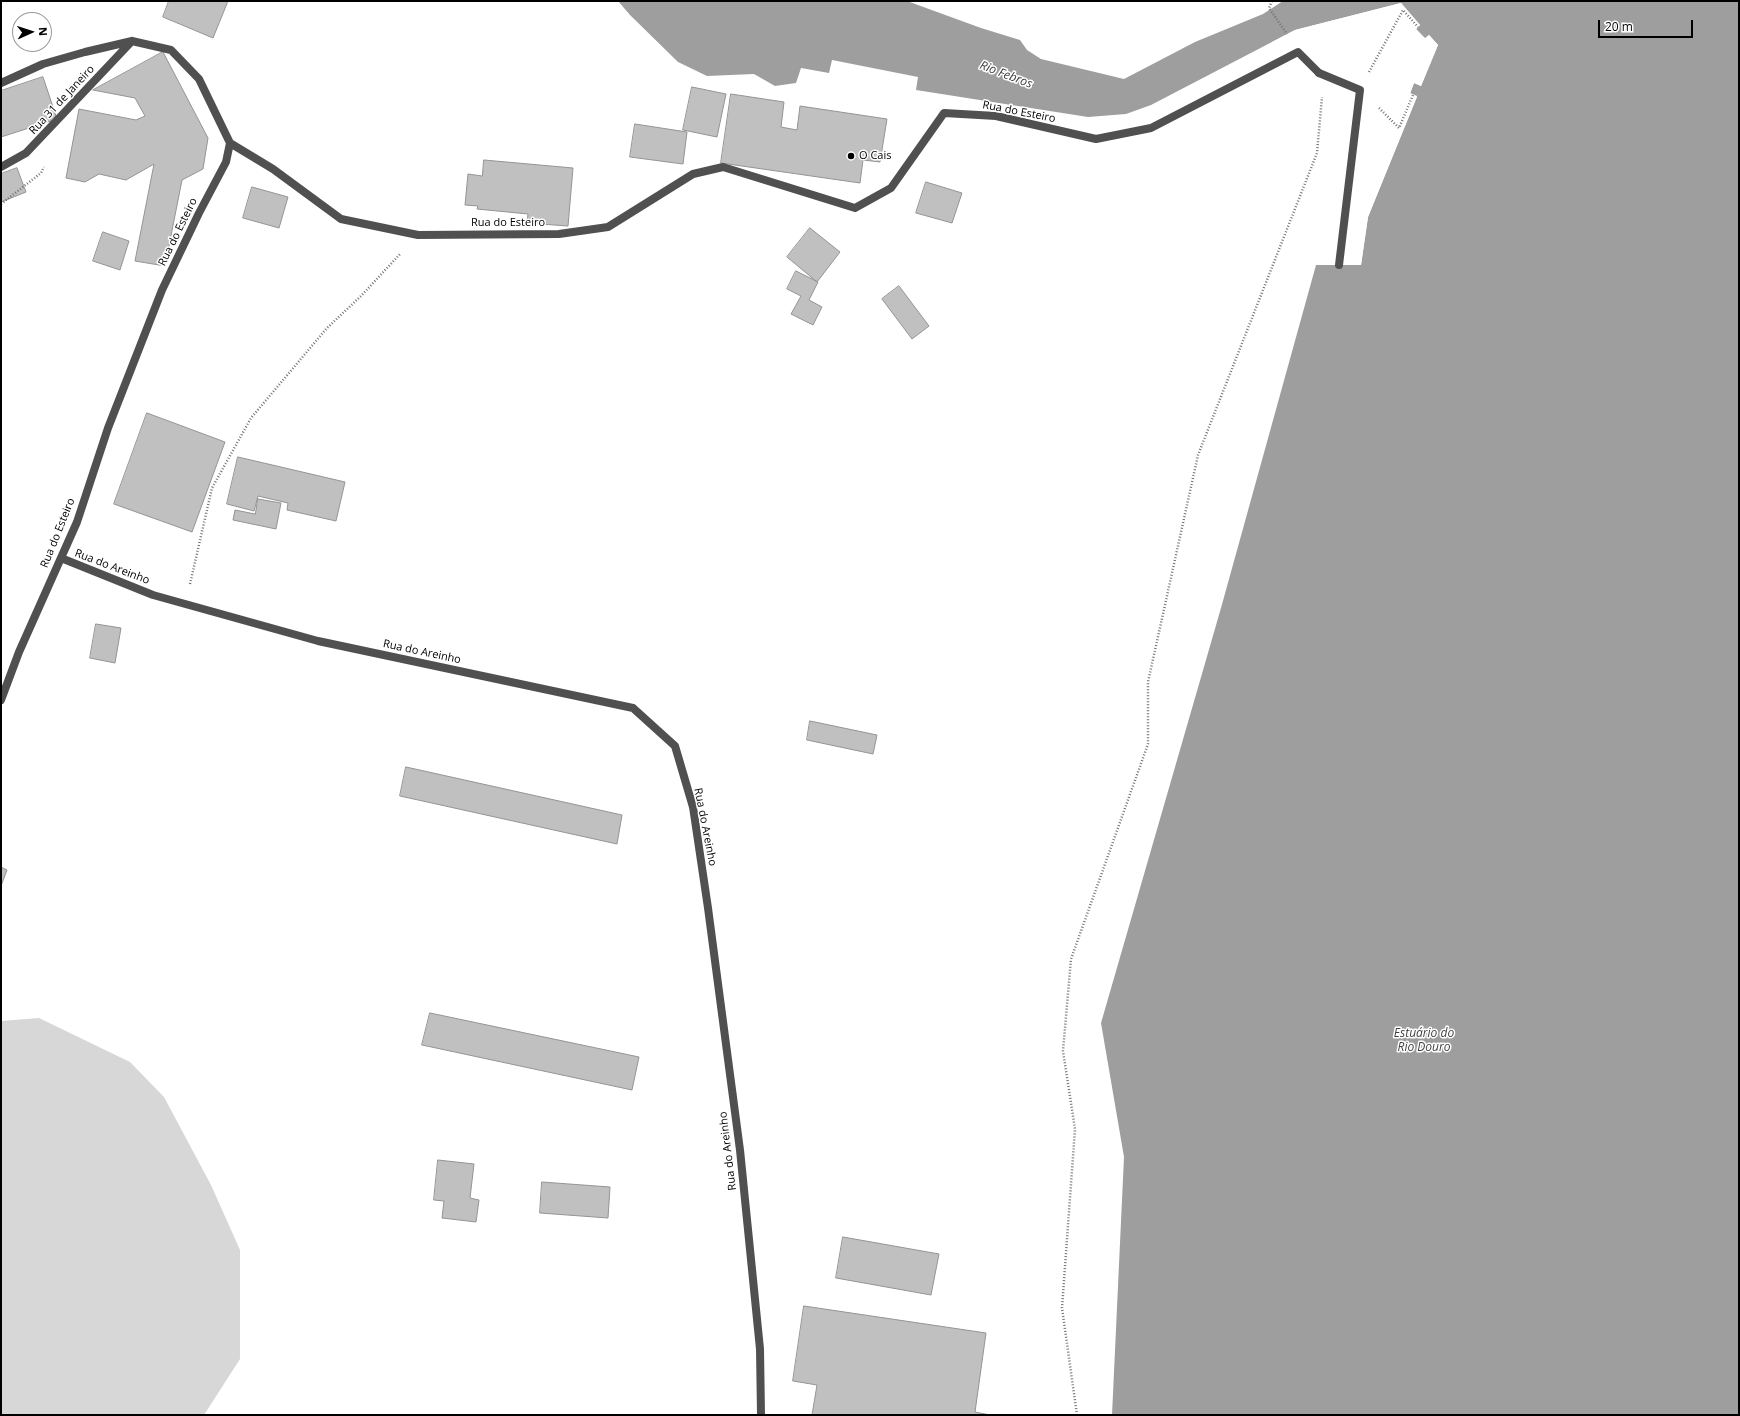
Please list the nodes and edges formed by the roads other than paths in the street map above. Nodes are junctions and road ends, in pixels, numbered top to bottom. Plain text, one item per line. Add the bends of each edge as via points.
1 (132, 41) junction
2 (1, 82) edge
3 (230, 143) junction
4 (1, 167) edge
5 (1339, 265) dead end
6 (61, 558) junction
7 (1, 700) edge
8 (761, 1415) edge

1 - 2 street via 43,64
1 - 3 street via 171,50 199,79
1 - 4 street, Rua 31 de Janeiro via 26,153
3 - 5 street, Rua do Esteiro via 273,169 341,219 418,235 559,234 608,227 693,174 723,167 856,208 891,188 944,113 996,116 1096,140 1151,128 1298,52 1319,73 1360,90
3 - 6 street, Rua do Esteiro via 226,162 162,290 108,428 77,522
6 - 7 street, Rua do Esteiro via 19,652
6 - 8 street, Rua do Areinho via 153,595 318,641 633,708 675,746 693,807 740,1150 760,1348

